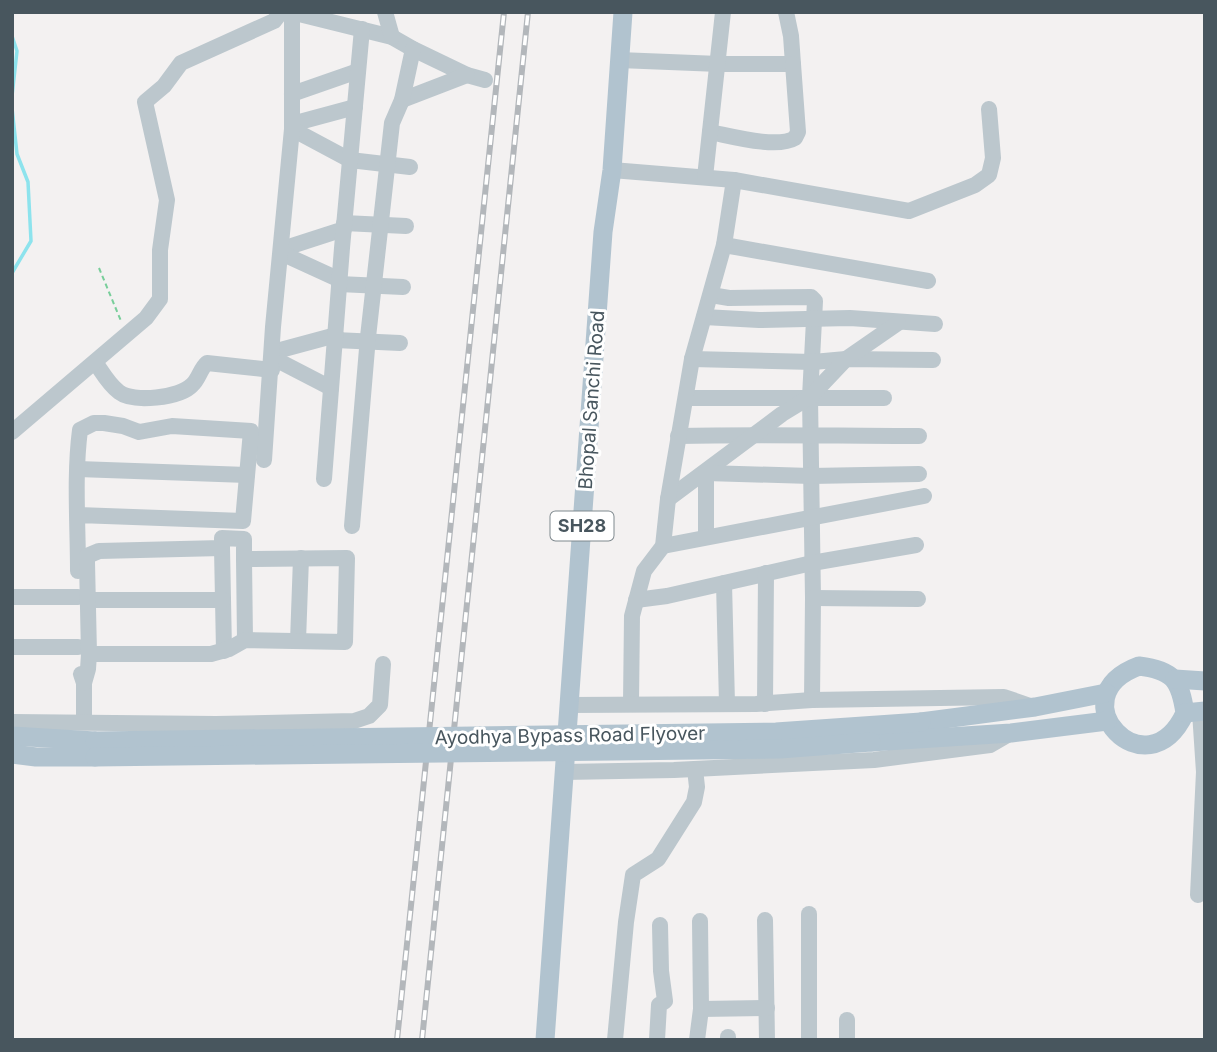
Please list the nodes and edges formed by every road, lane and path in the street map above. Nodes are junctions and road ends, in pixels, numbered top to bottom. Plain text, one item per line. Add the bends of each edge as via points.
1 (281, 12) edge
2 (292, 12) edge
3 (385, 12) edge
4 (623, 12) edge
5 (723, 12) edge
6 (786, 12) edge
7 (362, 29) junction
8 (392, 37) junction
9 (413, 50) junction
10 (619, 60) junction
11 (719, 64) junction
12 (793, 64) junction
13 (358, 71) junction
14 (467, 75) junction
15 (485, 80) dead end
16 (292, 94) junction
17 (402, 100) junction
18 (355, 107) junction
19 (989, 109) dead end
20 (292, 127) junction
21 (710, 132) junction
22 (350, 160) junction
23 (387, 165) junction
24 (410, 167) dead end
25 (612, 170) junction
26 (705, 177) junction
27 (734, 180) junction
28 (380, 225) junction
29 (344, 226) junction
30 (406, 226) dead end
31 (724, 245) junction
32 (281, 251) junction
33 (99, 268) dead end
34 (928, 281) dead end
35 (339, 282) junction
36 (373, 285) junction
37 (403, 287) dead end
38 (711, 295) junction
39 (704, 317) junction
40 (813, 317) junction
41 (898, 323) junction
42 (935, 324) dead end
43 (127, 335) junction
44 (336, 337) junction
45 (367, 342) junction
46 (400, 343) dead end
47 (692, 359) junction
48 (846, 359) junction
49 (272, 360) junction
50 (933, 360) dead end
51 (95, 362) junction
52 (813, 362) junction
53 (344, 392) junction
54 (810, 397) junction
55 (884, 397) dead end
56 (687, 398) junction
57 (12, 432) edge
58 (757, 434) junction
59 (678, 436) junction
60 (810, 436) junction
61 (919, 436) dead end
62 (327, 447) junction
63 (358, 449) junction
64 (264, 460) dead end
65 (78, 469) junction
66 (706, 472) junction
67 (919, 474) dead end
68 (247, 475) junction
69 (811, 476) junction
70 (324, 479) dead end
71 (924, 496) dead end
72 (668, 499) junction
73 (78, 515) junction
74 (811, 518) junction
75 (352, 526) dead end
76 (706, 536) junction
77 (916, 545) dead end
78 (663, 546) junction
79 (222, 548) junction
80 (301, 558) junction
81 (244, 559) junction
82 (812, 563) junction
83 (766, 573) junction
84 (724, 583) junction
85 (12, 597) edge
86 (82, 598) junction
87 (813, 598) junction
88 (918, 599) dead end
89 (222, 600) junction
90 (636, 600) junction
91 (245, 640) junction
92 (298, 641) junction
93 (12, 647) edge
94 (83, 651) junction
95 (223, 651) junction
96 (383, 664) dead end
97 (1175, 679) junction
98 (1205, 681) edge
99 (811, 700) junction
100 (631, 703) junction
101 (727, 704) junction
102 (765, 704) junction
103 (569, 705) junction
104 (1035, 707) junction
105 (1106, 708) junction
106 (1196, 712) edge
107 (12, 722) edge
108 (84, 722) junction
109 (1012, 733) junction
110 (22, 737) edge
111 (95, 749) junction
112 (12, 754) edge
113 (695, 769) junction
114 (564, 772) junction
115 (1198, 895) dead end
116 (809, 914) dead end
117 (765, 920) dead end
118 (700, 921) dead end
119 (660, 925) dead end
120 (767, 1008) junction
121 (701, 1009) junction
122 (847, 1020) dead end
123 (545, 1040) edge
124 (615, 1040) edge
125 (657, 1040) edge
126 (697, 1040) edge
127 (767, 1040) edge
128 (809, 1040) edge
129 (847, 1040) edge

1 - 43 street via 274,21 181,63 145,102 167,200 160,299
2 - 7 street
2 - 16 street
3 - 8 street
4 - 10 main road, Bhopal Sanchi Road / SH28
5 - 11 street
6 - 12 street
7 - 8 street
7 - 13 street
8 - 9 street
9 - 14 street
9 - 17 street
10 - 11 street
10 - 25 main road, Bhopal Sanchi Road / SH28
11 - 12 street
11 - 21 street
12 - 21 street via 795,138 762,141
13 - 16 street
13 - 18 street
14 - 15 street
14 - 17 street
16 - 20 street
17 - 23 street via 392,123
18 - 20 street
18 - 22 street
19 - 27 street via 993,158 989,175 909,211
20 - 22 street
20 - 32 street
21 - 26 street
22 - 23 street
22 - 29 street
23 - 24 street
23 - 28 street
25 - 26 street
25 - 103 main road, Bhopal Sanchi Road / SH28 via 603,232
26 - 27 street
27 - 31 street
28 - 29 street
28 - 30 street
28 - 36 street
29 - 32 street
29 - 35 street
31 - 34 street
31 - 38 street
32 - 35 street
32 - 49 street
33 - 43 path
35 - 36 street
35 - 44 street
36 - 37 street
36 - 45 street
38 - 39 street
38 - 40 street via 811,297 815,301
39 - 40 street
39 - 47 street
40 - 41 street via 851,311
40 - 52 street
41 - 42 street
41 - 48 street
43 - 51 street
44 - 45 street
44 - 49 street
44 - 53 street
45 - 46 street
45 - 53 street
47 - 52 street
47 - 56 street
48 - 50 street
48 - 52 street
48 - 54 street
49 - 51 street via 207,363 185,391 142,398 119,392
49 - 53 street
49 - 64 street
51 - 57 street
52 - 54 street
53 - 62 street
53 - 63 street
54 - 55 street
54 - 56 street
54 - 58 street
54 - 60 street
56 - 59 street
58 - 59 street
58 - 60 street
58 - 66 street
59 - 72 street
60 - 61 street
60 - 69 street
62 - 63 street
62 - 70 street
63 - 75 street
65 - 68 street
65 - 68 street via 80,430 104,423 139,432 172,426 251,432
65 - 73 street
66 - 69 street
66 - 72 street
66 - 76 street
67 - 69 street
68 - 73 street via 243,521
69 - 74 street
71 - 74 street
72 - 78 street
73 - 86 street
74 - 76 street
74 - 82 street
76 - 78 street
77 - 82 street
78 - 90 street via 644,570
79 - 81 street via 222,538 244,539
79 - 86 street via 91,553
79 - 89 street
80 - 81 street
80 - 92 street
80 - 92 street via 347,558 345,642
81 - 91 street
82 - 83 street
82 - 87 street
83 - 84 street
83 - 102 street
84 - 90 street
84 - 101 street
85 - 86 street
86 - 89 street
86 - 94 street
87 - 88 street
87 - 99 street
89 - 95 street
90 - 100 street
91 - 92 street
91 - 95 street
93 - 94 street
94 - 95 street
94 - 108 street
96 - 108 street via 380,705 369,716 354,721
97 - 98 main road
97 - 105 main road via 1159,668 1139,666 1122,672 1114,680
97 - 106 main road
99 - 102 street
99 - 104 street via 1004,697
100 - 101 street
100 - 103 street
101 - 102 street
103 - 114 main road, Bhopal Sanchi Road / SH28
104 - 105 main road, Ayodhya Bypass Road Flyover
104 - 111 main road, Ayodhya Bypass Road Flyover, bridge via 921,722 763,733
105 - 106 main road via 1113,731 1139,745 1157,744
105 - 109 main road, Ayodhya Bypass Road Flyover
106 - 115 street via 1204,772
107 - 108 street
109 - 111 main road, Ayodhya Bypass Road Flyover, bridge via 780,749
109 - 113 street via 990,745 874,760
110 - 111 main road, Ayodhya Bypass Road Flyover
111 - 112 main road, Ayodhya Bypass Road Flyover via 36,757
113 - 114 street
113 - 124 street via 694,802 658,859 633,875
114 - 123 main road, Bhopal Sanchi Road / SH28
116 - 128 street
117 - 120 street
118 - 121 street
119 - 125 street via 665,1001 659,1005
120 - 121 street
120 - 127 street
121 - 126 street
122 - 129 street

